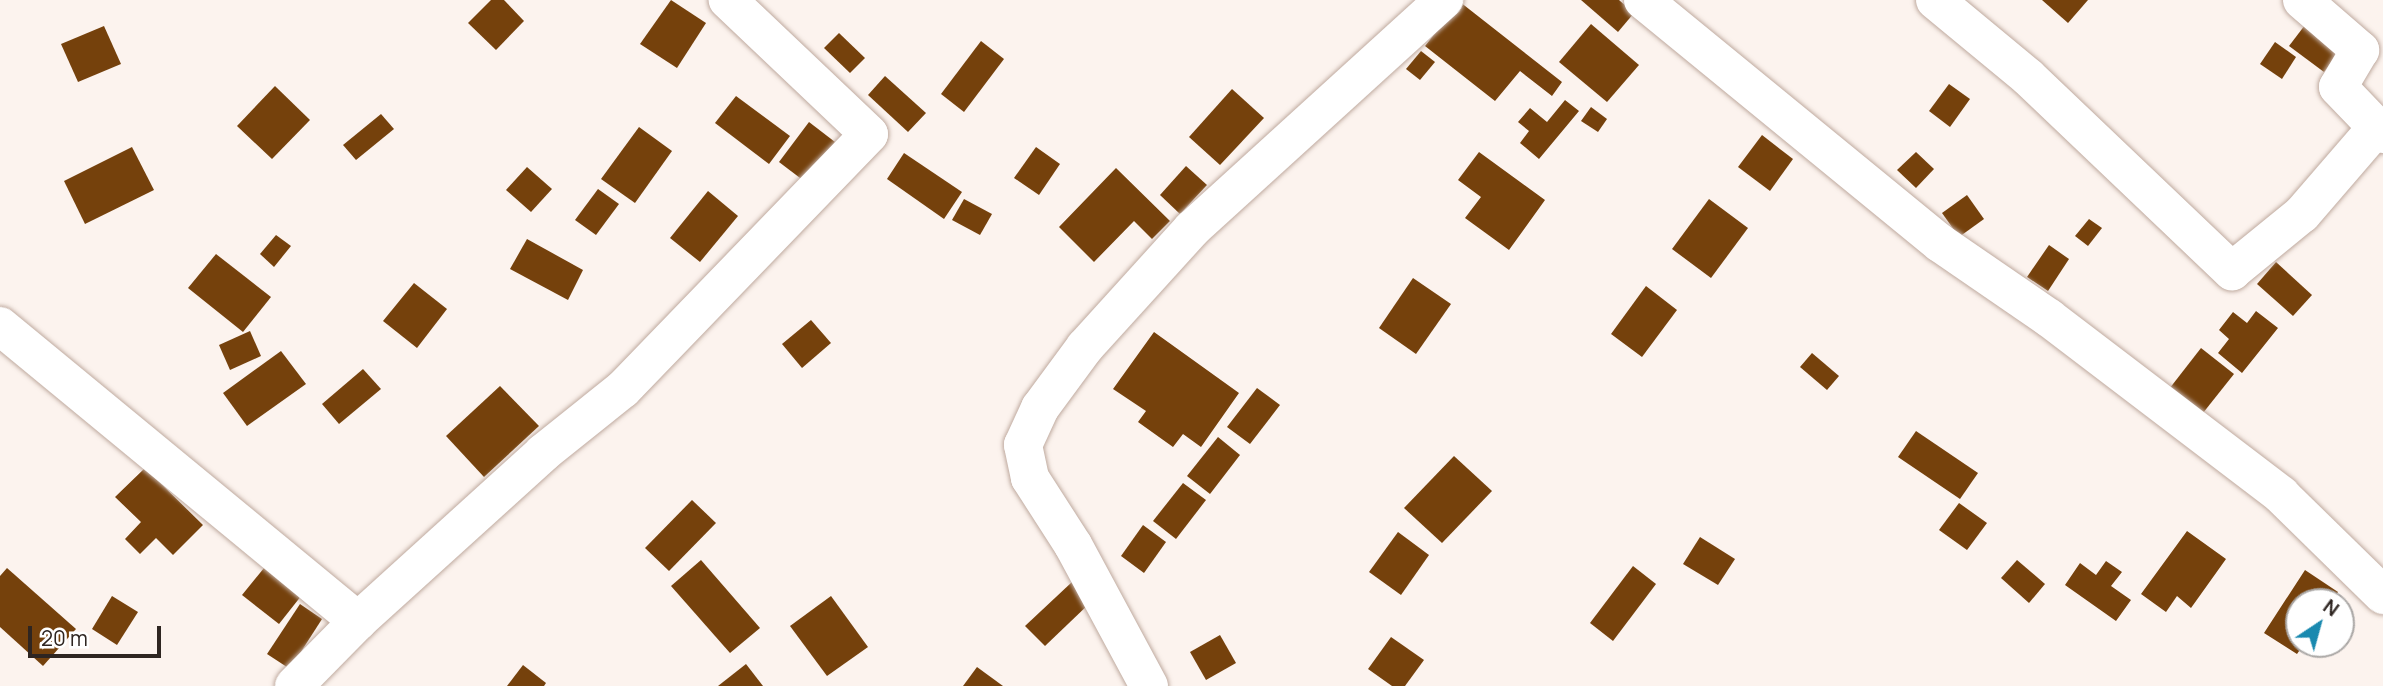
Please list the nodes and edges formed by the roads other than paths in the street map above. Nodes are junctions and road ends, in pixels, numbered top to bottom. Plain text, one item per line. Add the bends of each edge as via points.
1 (729, 0) edge
2 (1444, 0) edge
3 (1643, 0) edge
4 (1935, 0) edge
5 (2302, 0) edge
6 (2380, 131) edge
7 (0, 326) edge
8 (2383, 595) edge
9 (358, 621) junction
10 (294, 686) edge
11 (1149, 686) edge

1 - 9 street via 869,134 622,389 543,453
2 - 11 street via 1192,229 1085,347 1040,408 1023,445 1030,478 1073,545
3 - 8 street via 1940,243 2049,318 2281,495
4 - 6 street via 2028,77 2232,271 2302,214
5 - 6 street via 2360,50 2338,87
7 - 9 street
9 - 10 street

